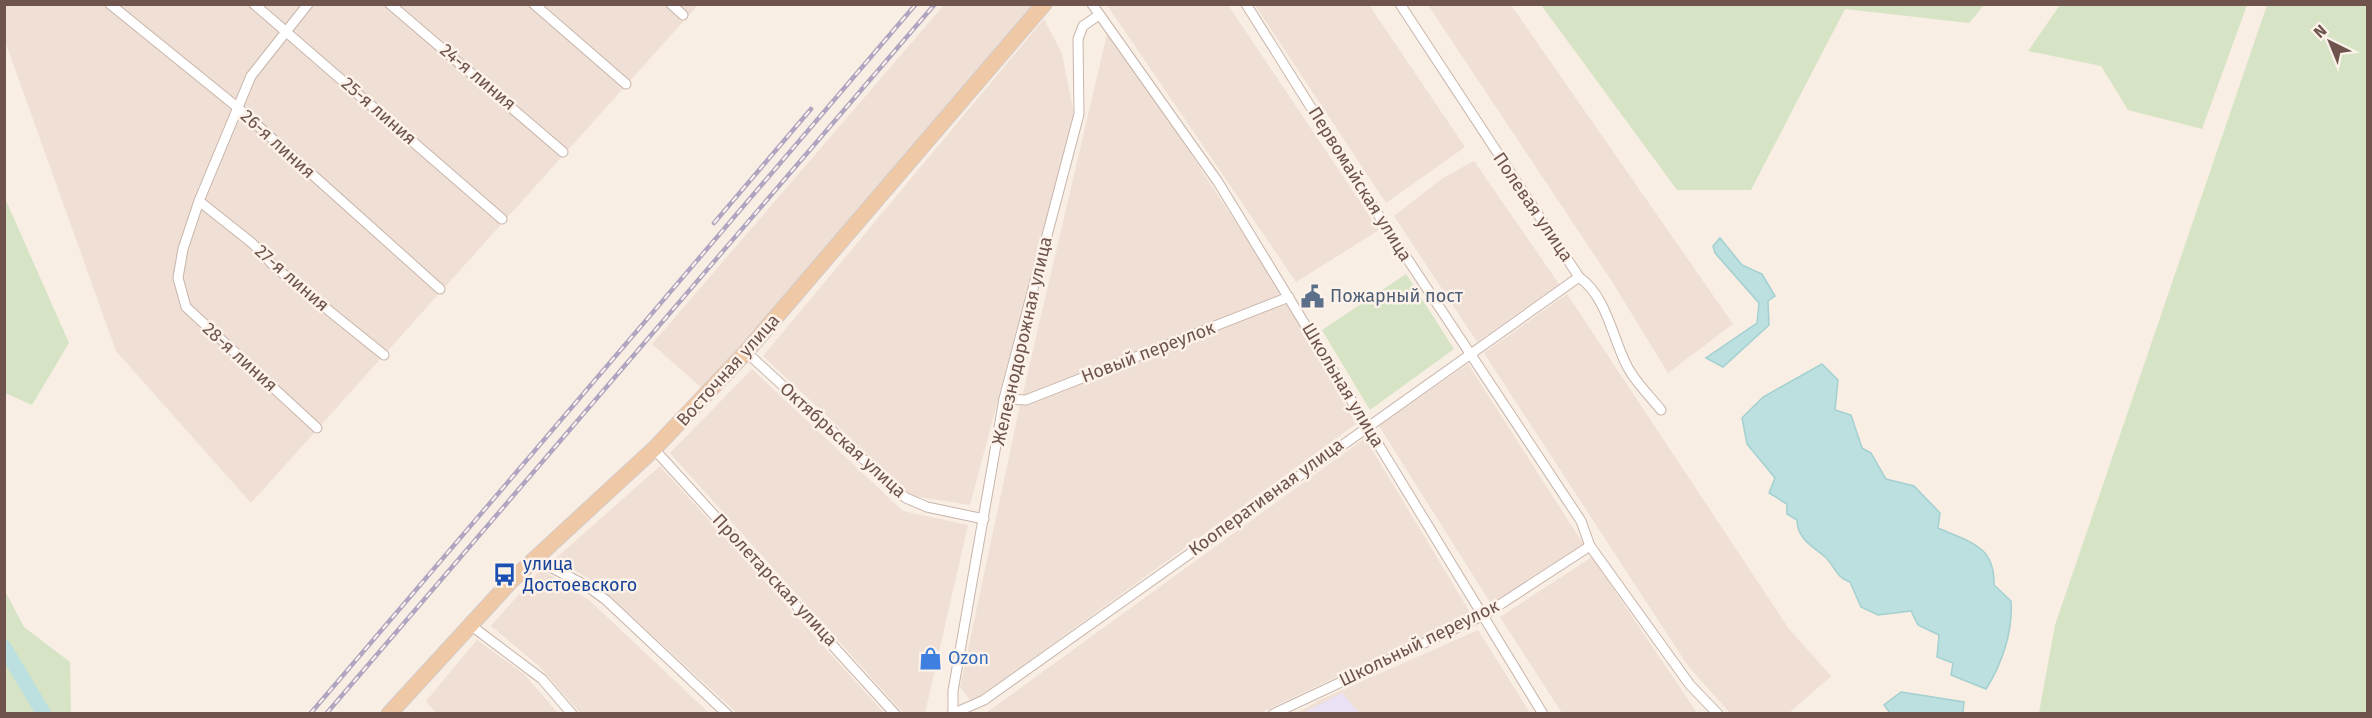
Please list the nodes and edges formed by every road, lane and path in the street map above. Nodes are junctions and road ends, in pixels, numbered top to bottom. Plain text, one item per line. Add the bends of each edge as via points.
1 (110, 4) edge
2 (254, 4) edge
3 (308, 4) edge
4 (390, 4) edge
5 (534, 4) edge
6 (671, 4) edge
7 (1044, 4) edge
8 (1092, 4) edge
9 (1246, 4) edge
10 (1400, 4) edge
11 (683, 15) dead end
12 (1099, 15) junction
13 (286, 32) junction
14 (626, 84) dead end
15 (237, 107) junction
16 (563, 152) dead end
17 (199, 201) junction
18 (502, 219) dead end
19 (1579, 277) junction
20 (440, 290) dead end
21 (1289, 297) junction
22 (747, 352) junction
23 (384, 355) dead end
24 (1470, 355) junction
25 (1004, 399) junction
26 (1660, 410) dead end
27 (1367, 425) junction
28 (317, 428) dead end
29 (654, 449) junction
30 (984, 519) junction
31 (1590, 546) junction
32 (533, 558) junction
33 (1484, 615) junction
34 (470, 624) junction
35 (953, 713) edge
36 (388, 714) edge
37 (572, 714) edge
38 (727, 714) edge
39 (895, 714) edge
40 (1273, 714) edge
41 (1543, 714) edge
42 (1718, 714) edge

1 - 15 street, 26-я линия
2 - 13 street, 25-я линия
3 - 13 street
4 - 16 street, 24-я линия
5 - 14 street
6 - 11 street
7 - 22 main road, Восточная улица
8 - 12 street, Школьная улица
9 - 24 street, Первомайская улица
10 - 19 street, Полевая улица
12 - 21 street, Школьная улица via 1218,182
12 - 25 street, Железнодорожная улица via 1083,26 1078,39 1079,114
13 - 15 street via 251,76
13 - 18 street, 25-я линия
15 - 17 street
15 - 20 street, 26-я линия
17 - 23 street, 27-я линия
17 - 28 street, 28-я линия via 178,278 186,307
19 - 24 street, Кооперативная улица
19 - 26 street, Полевая улица via 1598,297 1628,367
21 - 25 street, Новый переулок via 1026,400
21 - 27 street, Школьная улица
22 - 29 main road, Восточная улица
22 - 30 street, Октябрьская улица via 906,498 927,507
24 - 27 street, Кооперативная улица
24 - 31 street, Первомайская улица via 1581,521
25 - 30 street, Железнодорожная улица
27 - 33 street, Школьная улица
27 - 35 street, Кооперативная улица via 984,700
29 - 32 main road, Восточная улица
29 - 39 street, Пролетарская улица
30 - 35 street, Железнодорожная улица
31 - 33 street, Школьный переулок
31 - 42 street, Первомайская улица via 1690,685
32 - 34 main road, Восточная улица
32 - 38 street via 606,600
33 - 40 street, Школьный переулок
33 - 41 street, Школьная улица
34 - 36 main road, Восточная улица
34 - 37 street via 542,679

